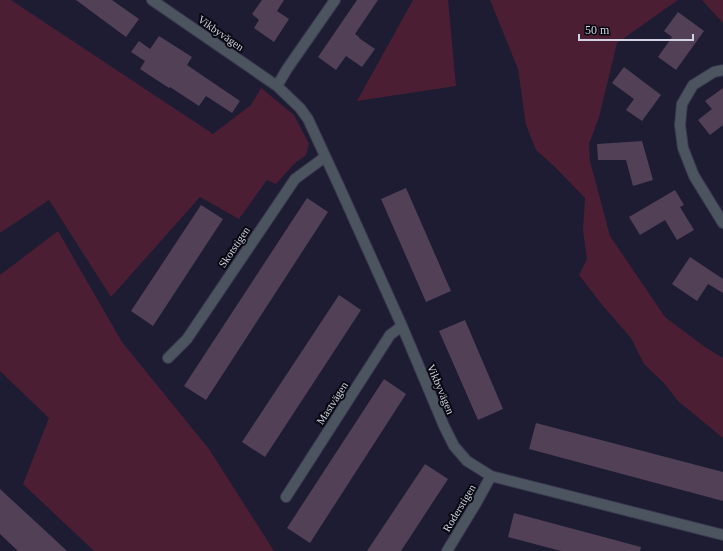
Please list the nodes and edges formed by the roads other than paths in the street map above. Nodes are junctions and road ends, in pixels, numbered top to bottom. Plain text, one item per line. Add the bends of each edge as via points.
1 (152, 0) edge
2 (335, 0) edge
3 (723, 70) edge
4 (277, 86) junction
5 (325, 157) junction
6 (723, 223) edge
7 (402, 326) junction
8 (168, 358) dead end
9 (491, 476) junction
10 (286, 497) dead end
11 (723, 535) edge
12 (446, 551) edge

1 - 4 street, Vikbyvägen
2 - 4 street
3 - 6 street via 714,72 693,85 682,104 680,125 683,148 694,176
4 - 5 street, Vikbyvägen via 300,108 311,125
5 - 7 street, Vikbyvägen
5 - 8 street, Skotstigen via 295,178 187,339
7 - 9 street, Vikbyvägen via 454,446 467,461
7 - 10 street, Mastvägen via 390,335
9 - 11 street, Vikbyvägen
9 - 12 street, Roderstigen

